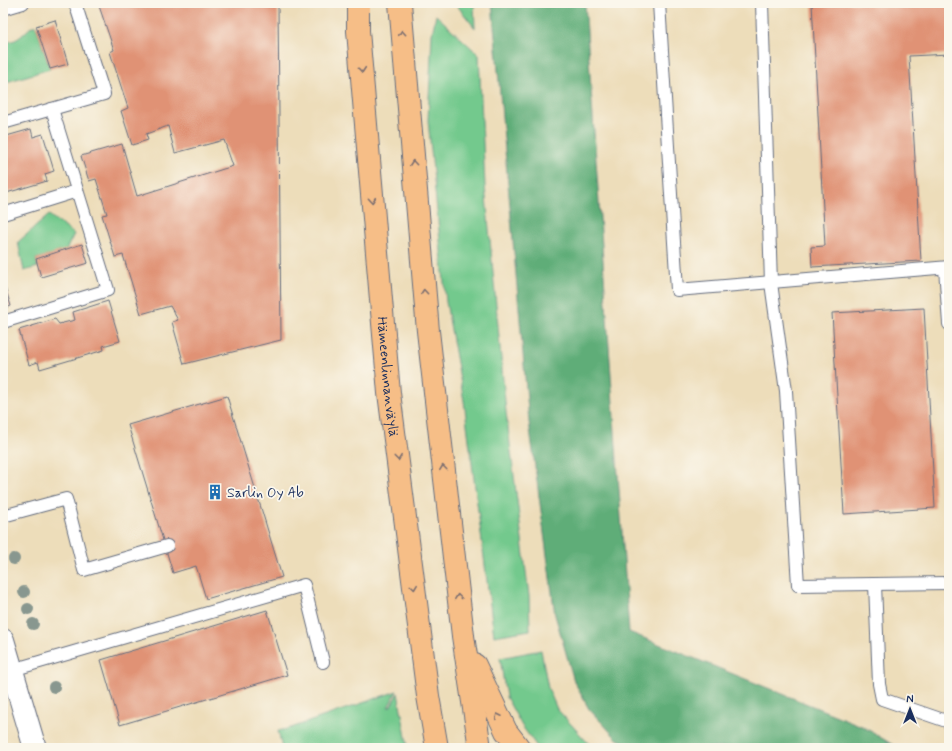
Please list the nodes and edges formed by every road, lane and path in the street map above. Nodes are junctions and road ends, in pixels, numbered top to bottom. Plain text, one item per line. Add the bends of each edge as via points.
1 (23, 3) edge
2 (75, 3) edge
3 (358, 3) edge
4 (400, 3) edge
5 (659, 3) edge
6 (762, 3) edge
7 (3, 9) edge
8 (52, 109) junction
9 (3, 123) edge
10 (77, 191) junction
11 (3, 214) edge
12 (947, 268) edge
13 (771, 282) junction
14 (3, 322) edge
15 (949, 324) edge
16 (3, 516) edge
17 (167, 546) dead end
18 (949, 583) edge
19 (875, 584) junction
20 (463, 636) junction
21 (3, 640) edge
22 (323, 662) dead end
23 (12, 670) junction
24 (428, 696) junction
25 (949, 722) edge
26 (35, 748) edge
27 (423, 748) edge
28 (437, 748) edge
29 (480, 748) edge
30 (519, 748) edge

1 - 7 lane
2 - 8 lane via 104,94
3 -> 24 highway, Hämeenlinnanväylä via 389,393
20 -> 4 highway via 428,331
5 - 13 lane via 677,290
6 - 13 lane
8 - 9 lane
8 - 10 lane
10 - 11 lane
10 - 14 lane via 108,290
12 - 13 lane
12 - 15 lane
13 - 19 lane via 786,391 798,585
16 - 17 lane via 66,499 84,570
18 - 19 lane
19 - 25 lane via 879,684 882,698
20 - 29 highway
30 -> 20 highway via 506,731 492,704
21 - 23 street
22 - 23 lane via 304,585
23 - 26 street
24 - 27 highway
24 - 28 highway, Hämeenlinnanväylä

